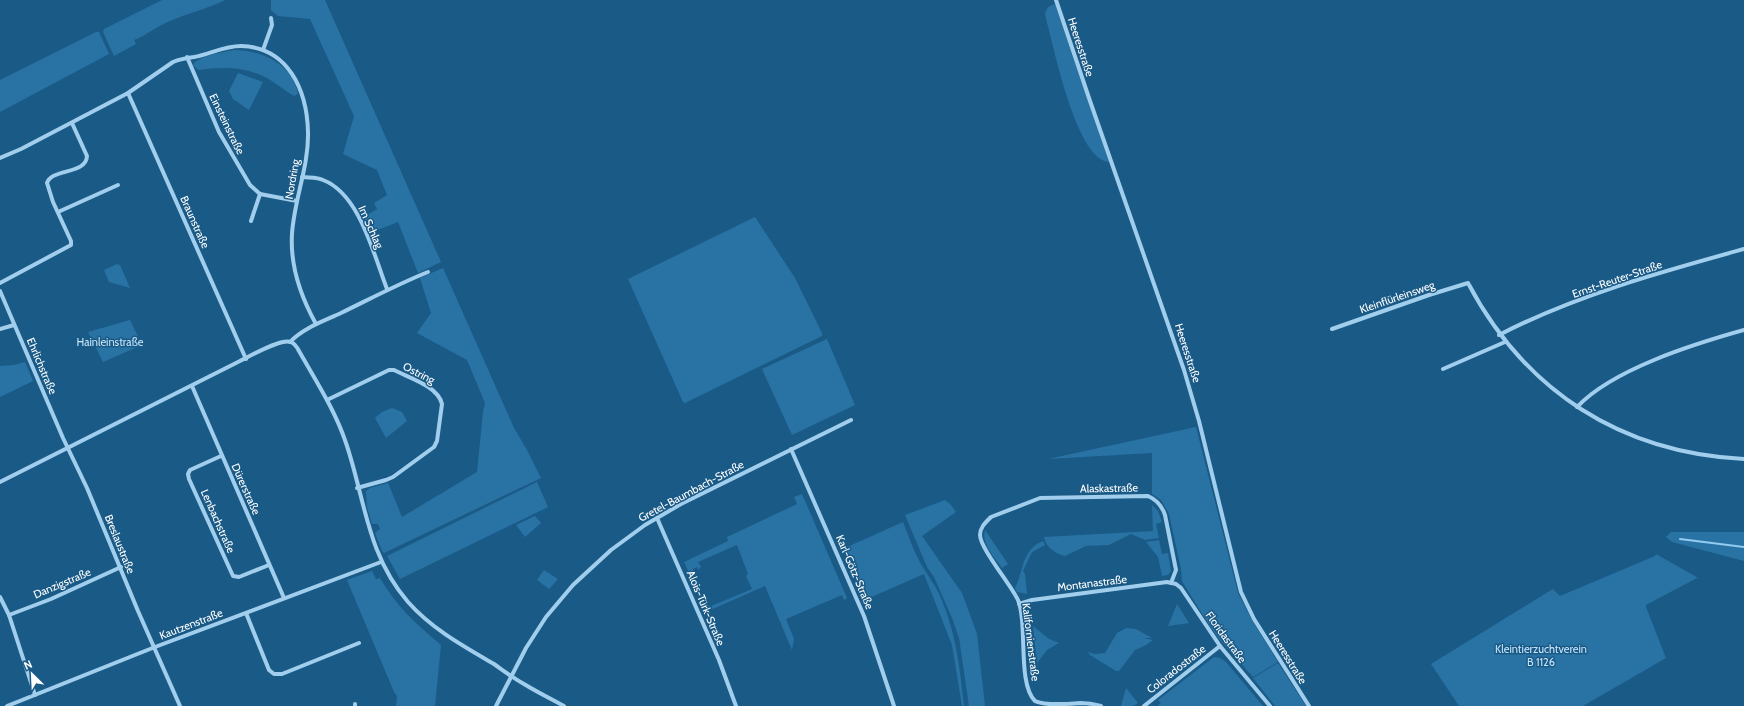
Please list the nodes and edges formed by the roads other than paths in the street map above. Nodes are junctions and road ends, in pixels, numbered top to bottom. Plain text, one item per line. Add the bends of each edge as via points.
1 (1056, 0) edge
2 (271, 18) dead end
3 (263, 50) junction
4 (187, 57) junction
5 (128, 93) junction
6 (72, 123) junction
7 (0, 158) edge
8 (302, 177) junction
9 (118, 185) dead end
10 (260, 194) junction
11 (297, 201) junction
12 (58, 212) junction
13 (251, 220) dead end
14 (1744, 249) edge
15 (428, 272) dead end
16 (0, 283) edge
17 (386, 289) junction
18 (0, 291) edge
19 (316, 324) junction
20 (14, 325) junction
21 (0, 329) edge
22 (1332, 329) dead end
23 (1744, 330) edge
24 (1500, 335) junction
25 (290, 342) junction
26 (1505, 342) junction
27 (246, 359) junction
28 (1443, 369) dead end
29 (192, 386) junction
30 (327, 400) junction
31 (1577, 407) junction
32 (851, 420) dead end
33 (67, 447) junction
34 (791, 449) junction
35 (222, 456) junction
36 (1744, 459) edge
37 (0, 482) edge
38 (357, 488) junction
39 (657, 518) junction
40 (983, 526) joint
41 (381, 562) junction
42 (269, 565) junction
43 (121, 567) junction
44 (1169, 582) junction
45 (0, 597) edge
46 (284, 598) junction
47 (1019, 604) junction
48 (246, 613) junction
49 (9, 615) junction
50 (360, 643) dead end
51 (1220, 646) junction
52 (155, 648) junction
53 (511, 676) junction
54 (36, 695) junction
55 (7, 706) edge
56 (180, 706) edge
57 (496, 706) edge
58 (564, 706) edge
59 (736, 706) edge
60 (894, 706) edge
61 (1101, 706) edge
62 (1144, 706) edge
63 (1270, 706) edge
64 (1309, 706) edge

1 - 64 street, Heeresstraße via 1184,370 1199,420 1241,592 1254,619
2 - 3 street via 272,25
3 - 4 street, Nordring via 241,46 220,48
3 - 8 street, Nordring via 278,58 290,70 304,98 308,133
4 - 5 street, Nordring via 173,62
4 - 10 street, Einsteinstraße via 219,132 242,174
5 - 6 street, Nordring
5 - 27 street, Braunstraße
6 - 7 street, Nordring
6 - 12 street via 88,156 83,165 48,180 49,194
8 - 11 street, Nordring
8 - 17 street, Im Schlag via 323,180 338,189 352,205 362,223
9 - 12 street
10 - 11 street
10 - 13 street
11 - 19 street, Nordring via 292,234 295,268 305,304
12 - 16 street via 71,245
14 - 24 street, Ernst-Reuter-Straße via 1618,287 1539,316
15 - 17 street
17 - 19 street
18 - 20 street, Ehrlichstraße
19 - 25 street via 295,336
20 - 21 street
20 - 33 street, Ehrlichstraße
22 - 24 street, Kleinflürleinsweg via 1468,283
23 - 31 street via 1664,356 1606,385 1584,399
24 - 26 street
25 - 27 street via 278,343
25 - 30 street via 296,345
26 - 28 street
26 - 31 street via 1524,364
27 - 29 street
29 - 33 street
29 - 35 street, Dürerstraße
30 - 38 street via 345,442
30 - 38 street, Ostring via 389,370 394,370 434,390 441,399 438,438 434,447 393,477
31 - 36 street via 1609,426 1668,449 1698,455
32 - 34 street, Gretel-Baumbach-Straße
33 - 37 street
33 - 43 street, Breslaustraße
34 - 39 street, Gretel-Baumbach-Straße
34 - 60 street, Karl-Götz-Straße via 864,616
35 - 42 street, Dürerstraße
35 - 42 street, Lenbachstraße via 190,470 189,479 234,576 239,577
38 - 41 street via 368,529
39 - 53 street, Gretel-Baumbach-Straße via 611,550 573,585 534,633
39 - 59 street, Alois-Türk-Straße
40 - 44 street, Alaskastraße via 991,517 1040,498 1148,496 1158,502 1166,515 1176,570
40 - 47 street, Kalifornienstraße via 980,535 984,547
41 - 46 street, Kautzenstraße
41 - 53 street via 397,588 420,614 444,634
42 - 46 street, Dürerstraße
43 - 49 street, Danzigstraße
43 - 52 street, Breslaustraße
44 - 47 street, Montanastraße via 1032,600
44 - 51 street, Floridastraße via 1181,588
45 - 49 street
46 - 48 street, Kautzenstraße
47 - 61 street, Kalifornienstraße via 1027,686 1033,699 1045,706 1080,703
48 - 50 street via 269,670 274,674 282,674
48 - 52 street, Kautzenstraße
49 - 54 street
51 - 62 street, Coloradostraße
51 - 63 street, Floridastraße
52 - 54 street, Kautzenstraße
52 - 56 street, Breslaustraße
53 - 57 street, Gretel-Baumbach-Straße
53 - 58 street
54 - 55 street, Kautzenstraße

